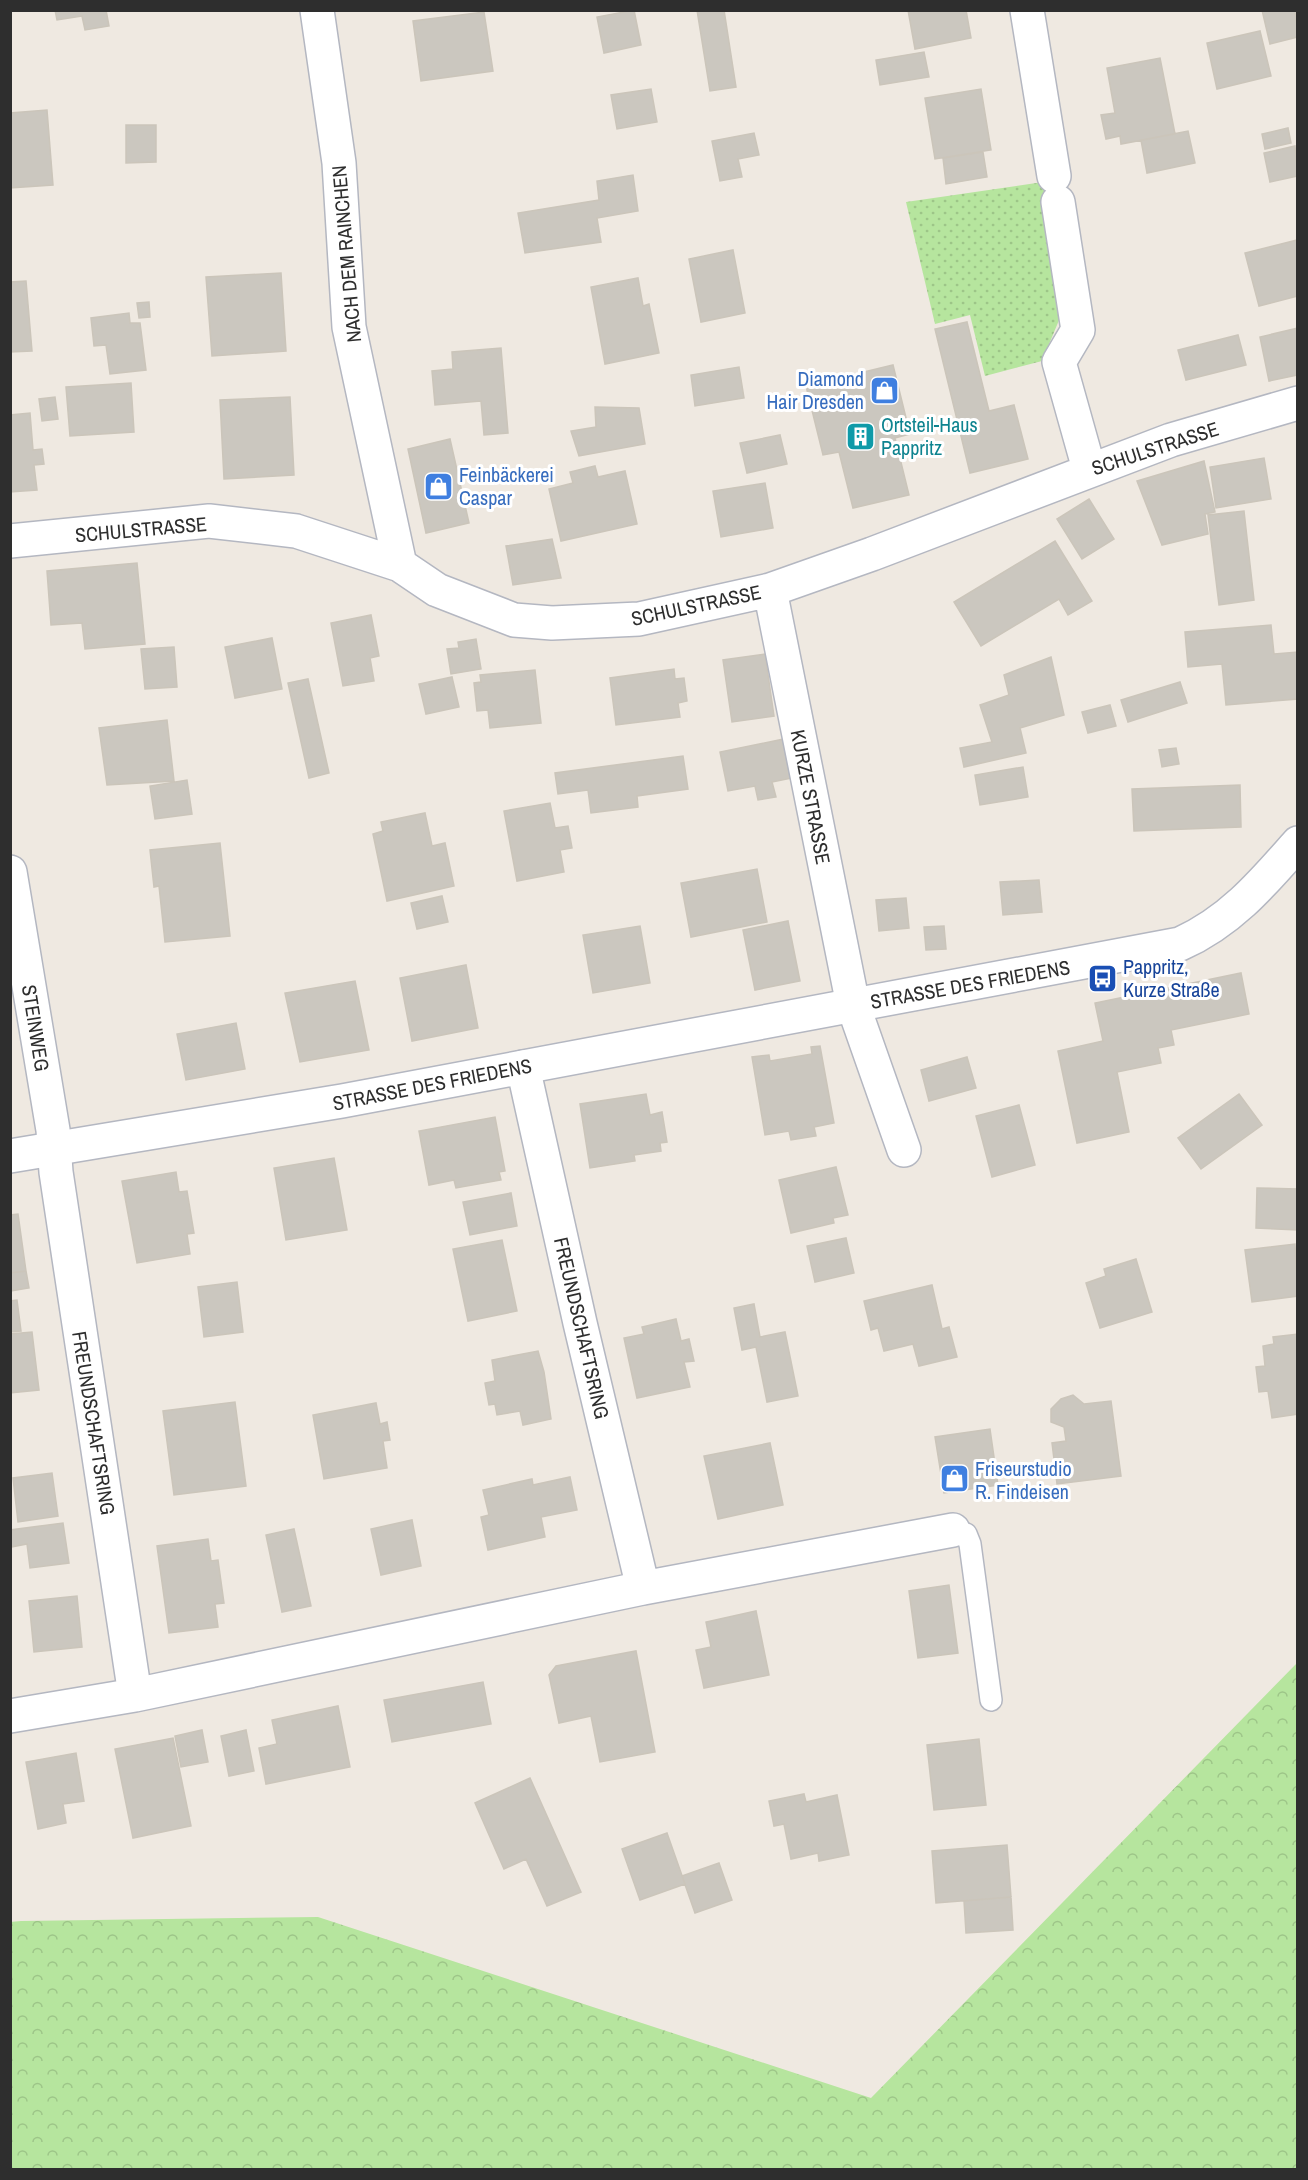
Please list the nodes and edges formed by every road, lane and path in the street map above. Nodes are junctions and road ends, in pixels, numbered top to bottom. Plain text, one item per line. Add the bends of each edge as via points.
1 (317, 10) edge
2 (1027, 10) edge
3 (1298, 403) edge
4 (1089, 470) junction
5 (10, 541) edge
6 (400, 565) junction
7 (770, 590) junction
8 (1298, 843) edge
9 (10, 872) edge
10 (853, 1005) junction
11 (523, 1067) junction
12 (55, 1150) junction
13 (904, 1150) dead end
14 (10, 1156) edge
15 (953, 1530) joint
16 (643, 1588) junction
17 (135, 1695) junction
18 (991, 1700) dead end
19 (10, 1716) edge

1 - 6 street, NACH DEM RAINCHEN via 339,163 349,327
2 - 4 street via 1078,330 1059,362
3 - 4 street, SCHULSTRASSE via 1171,440
4 - 7 street, SCHULSTRASSE
5 - 6 street, SCHULSTRASSE via 209,521 297,531
6 - 7 street, SCHULSTRASSE via 437,590 482,608 514,620 552,623 639,619
7 - 10 street, KURZE STRASSE
8 - 10 street, STRASSE DES FRIEDENS via 1256,891 1226,917 1180,944
9 - 12 street, STEINWEG
10 - 11 street, STRASSE DES FRIEDENS
10 - 13 street, STRASSE DES FRIEDENS
11 - 12 street, STRASSE DES FRIEDENS
11 - 16 street, FREUNDSCHAFTSRING
12 - 14 street, STRASSE DES FRIEDENS
12 - 17 street, FREUNDSCHAFTSRING
15 - 16 street
15 - 18 lane via 966,1534 970,1544
16 - 17 street
17 - 19 street

